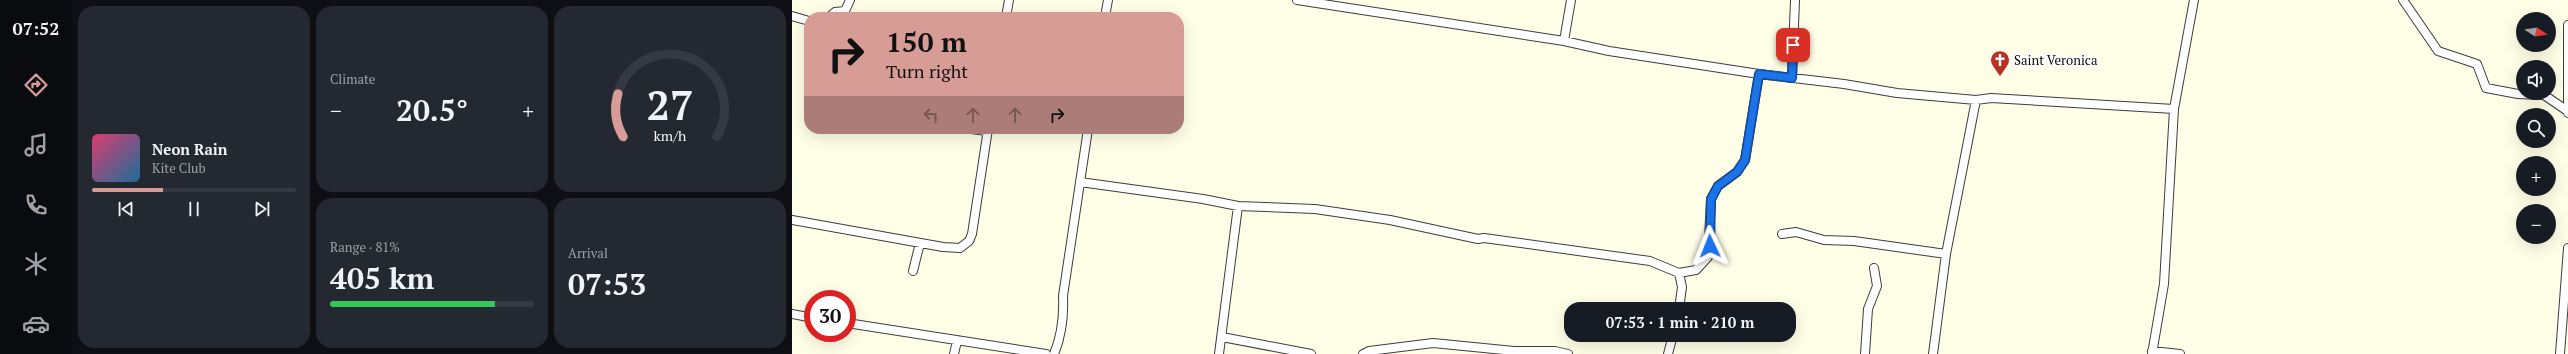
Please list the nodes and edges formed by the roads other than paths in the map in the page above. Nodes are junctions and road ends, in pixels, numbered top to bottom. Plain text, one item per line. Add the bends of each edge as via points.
1 (850, 0) edge
2 (1009, 0) edge
3 (1108, 0) edge
4 (1297, 0) edge
5 (1571, 0) edge
6 (1795, 0) edge
7 (2194, 0) edge
8 (2403, 0) edge
9 (835, 12) edge
10 (1007, 12) edge
11 (1106, 12) edge
12 (792, 16) edge
13 (804, 20) edge
14 (2568, 25) edge
15 (1564, 41) junction
16 (1759, 74) junction
17 (1792, 78) junction
18 (1976, 100) junction
19 (2174, 109) junction
20 (2567, 112) edge
21 (987, 134) edge
22 (1087, 134) edge
23 (1080, 182) junction
24 (1238, 206) junction
25 (792, 220) edge
26 (1782, 234) dead end
27 (920, 243) junction
28 (2568, 248) edge
29 (1946, 254) junction
30 (1874, 268) dead end
31 (913, 271) dead end
32 (1679, 273) junction
33 (1680, 302) edge
34 (792, 314) edge
35 (804, 316) edge
36 (856, 324) edge
37 (1222, 337) junction
38 (957, 341) junction
39 (1671, 342) edge
40 (2152, 352) edge
41 (954, 354) edge
42 (1046, 354) edge
43 (1054, 354) edge
44 (1219, 354) edge
45 (1311, 354) edge
46 (1363, 354) edge
47 (1568, 354) edge
48 (1668, 354) edge
49 (1865, 354) edge
50 (1933, 354) edge
51 (2180, 354) edge
52 (2560, 354) edge

1 - 9 street via 845,11
2 - 10 street
3 - 11 street
4 - 15 street
5 - 15 street
6 - 17 street
7 - 19 street
8 - 20 street via 2438,51 2477,64 2486,88 2544,96
12 - 13 street
14 - 20 street
15 - 16 street via 1609,51
16 - 17 street
16 - 32 street via 1745,160 1737,172 1718,186 1711,199 1708,257 1696,270
17 - 18 street via 1897,93
18 - 19 street via 1991,98
18 - 29 street
19 - 40 street via 2164,284
21 - 27 street via 974,226 968,241 960,248
22 - 23 street
23 - 24 street
23 - 43 street via 1063,296 1064,315 1060,340
24 - 32 street via 1315,209 1383,219 1478,239 1528,242 1650,261
24 - 37 street
25 - 27 street
26 - 29 street via 1796,232 1835,242 1854,242
27 - 31 street
28 - 52 street
29 - 50 street
30 - 49 street via 1877,286 1868,309
32 - 33 street via 1682,287
34 - 35 street
36 - 38 street
37 - 44 street
37 - 45 street
38 - 41 street
38 - 42 street
39 - 48 street
40 - 51 street
46 - 47 street via 1368,351 1433,343

